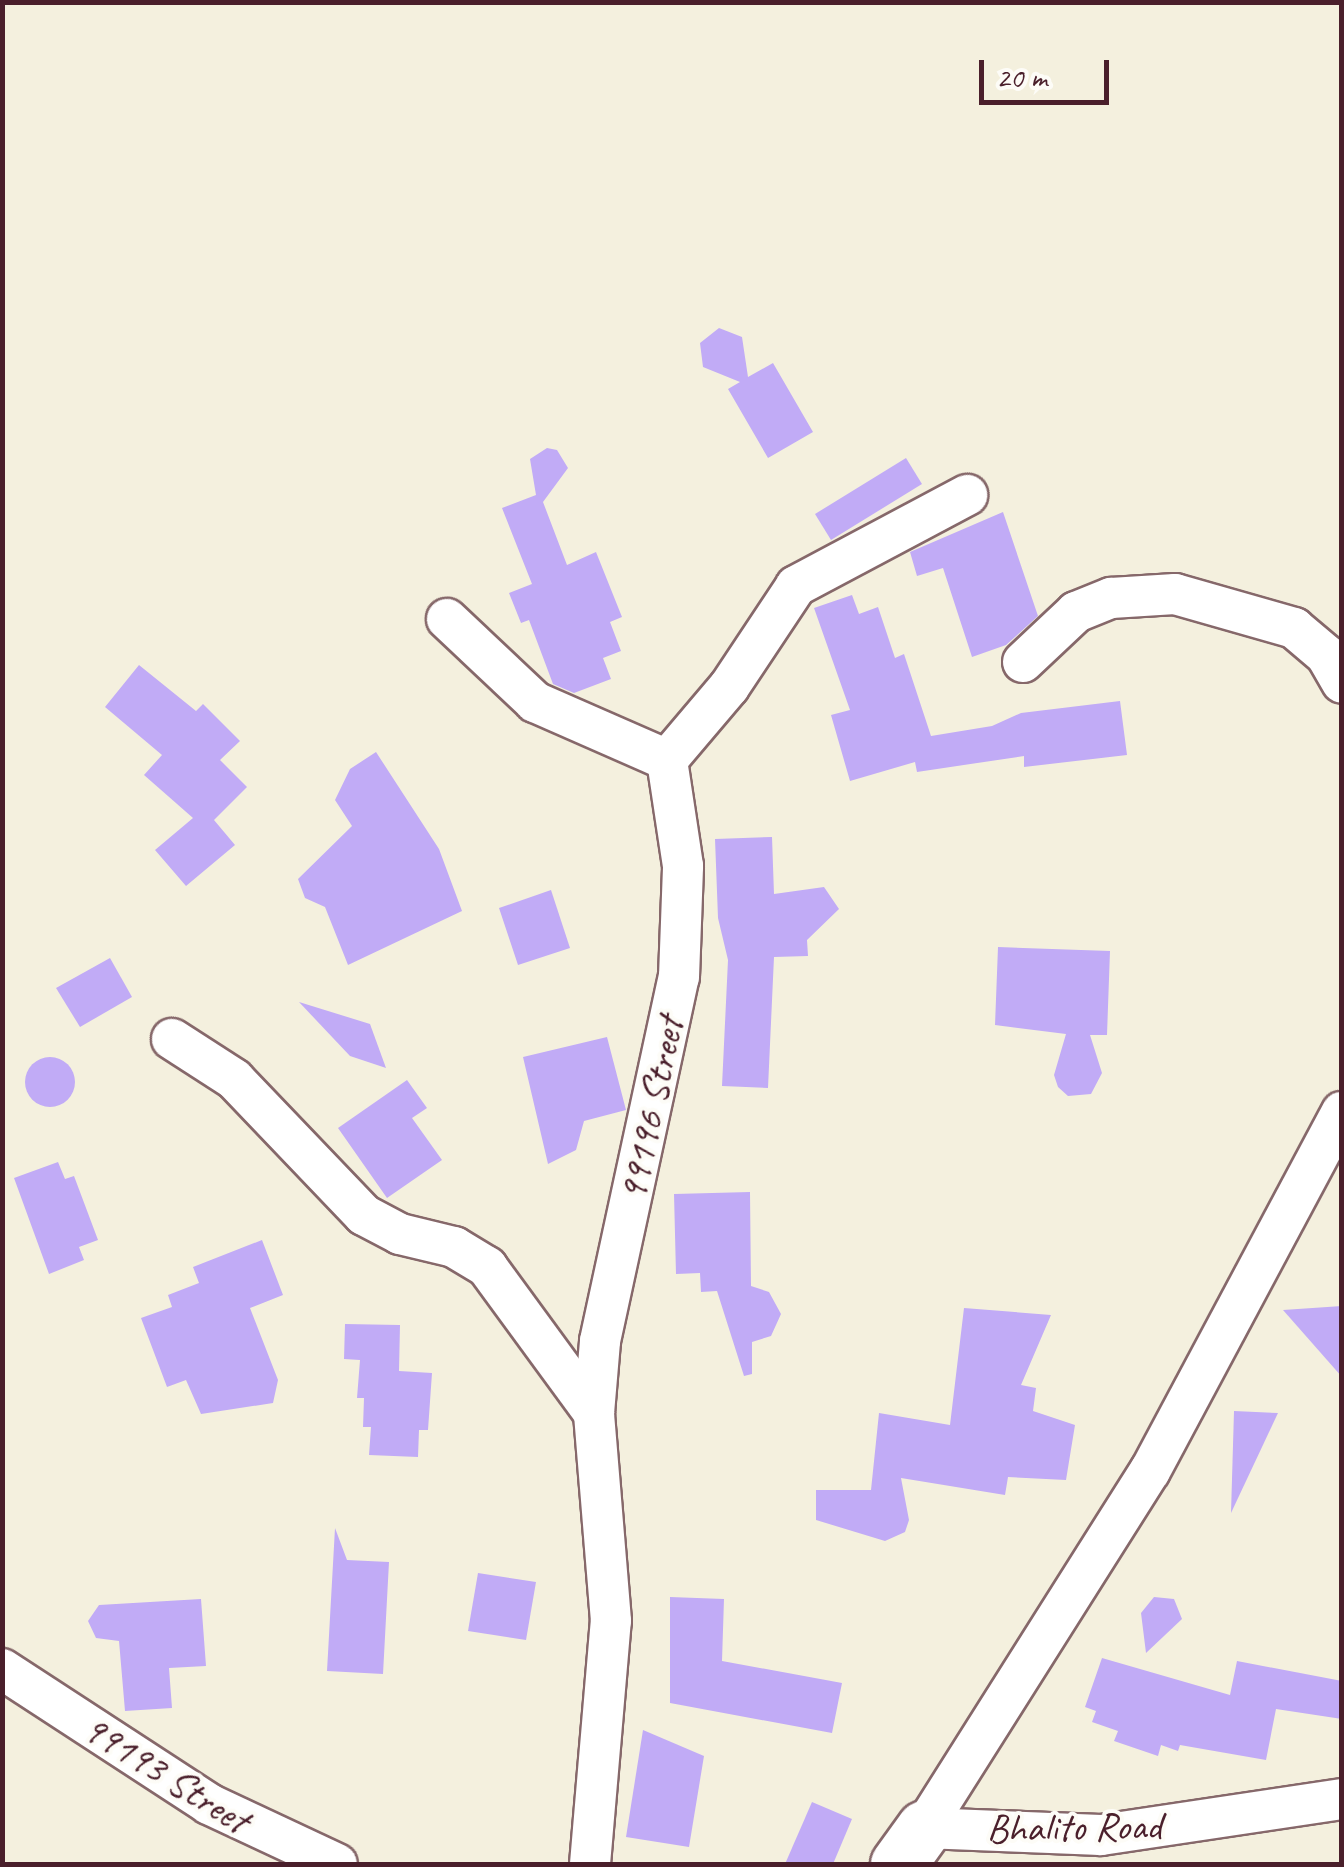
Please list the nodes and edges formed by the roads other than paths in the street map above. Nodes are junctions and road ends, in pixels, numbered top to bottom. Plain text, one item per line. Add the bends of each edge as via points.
1 (967, 496) dead end
2 (447, 619) dead end
3 (1022, 662) dead end
4 (1342, 683) edge
5 (667, 760) junction
6 (172, 1039) dead end
7 (1342, 1112) edge
8 (594, 1413) junction
9 (2, 1668) edge
10 (1342, 1799) edge
11 (911, 1846) edge
12 (337, 1864) edge
13 (590, 1864) edge

1 - 5 street via 796,586 728,687
2 - 5 street via 535,702
3 - 4 street via 1076,612 1111,598 1175,594 1275,617 1312,640
5 - 8 street, 99196 Street via 683,866 678,978 600,1341
6 - 8 street via 234,1079 364,1216 400,1234 454,1247 487,1267
7 - 11 street via 1150,1471
8 - 13 street, 99196 Street via 612,1621
9 - 12 street, 99193 Street via 209,1804
10 - 11 street, Bhalito Road via 1101,1836

